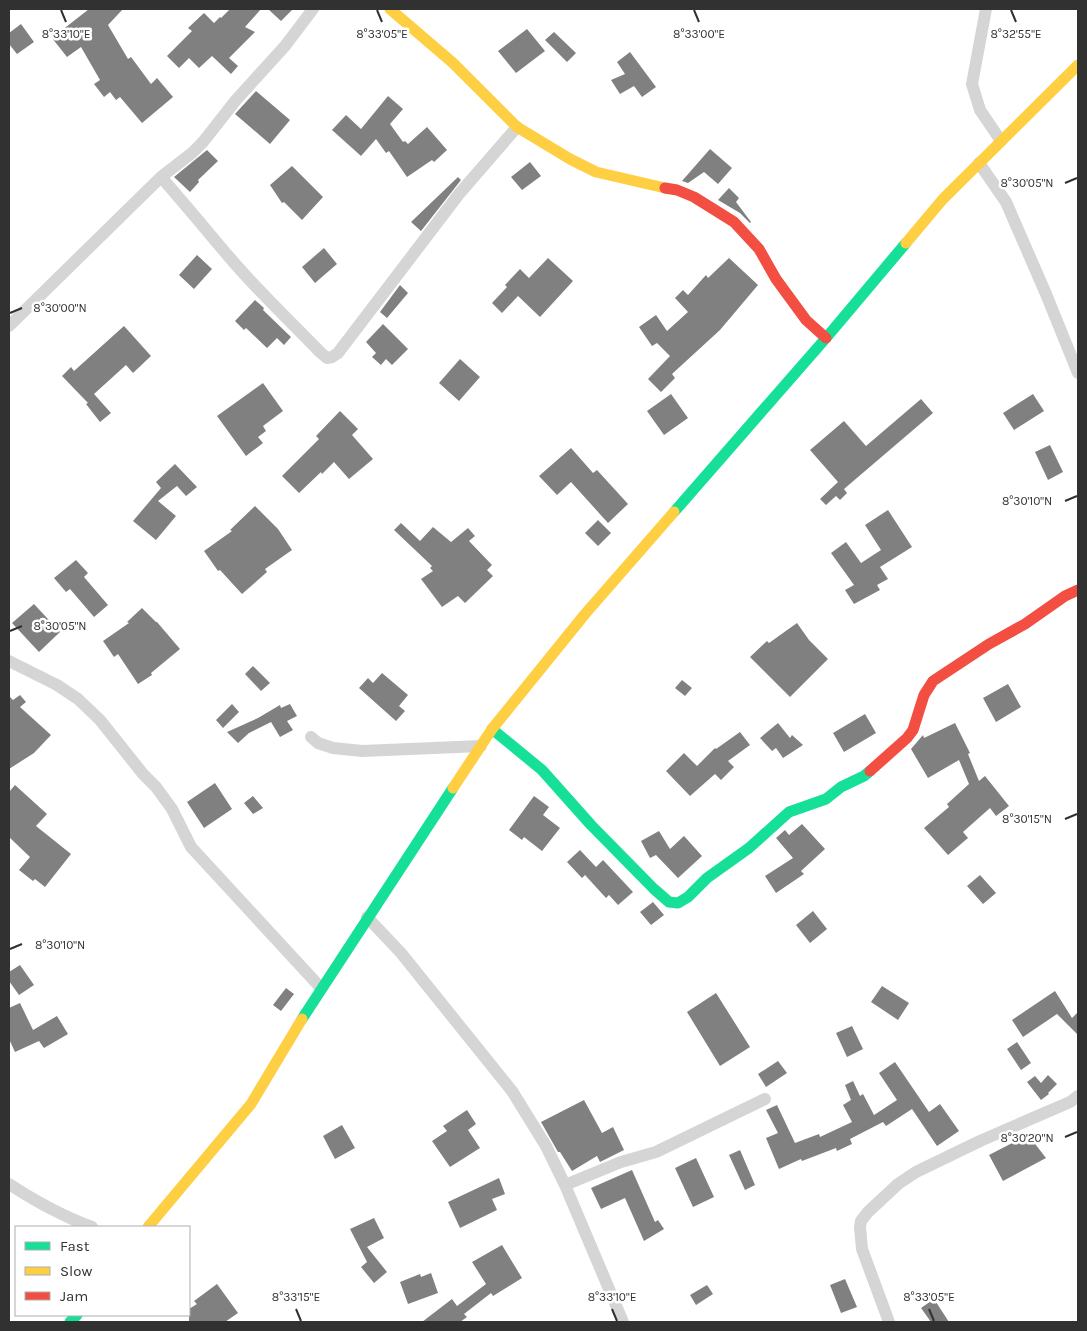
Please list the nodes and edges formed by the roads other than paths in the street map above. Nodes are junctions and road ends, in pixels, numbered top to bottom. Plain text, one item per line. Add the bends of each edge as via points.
1 (313, 9) edge
2 (390, 9) edge
3 (986, 9) edge
4 (1078, 65) edge
5 (517, 127) junction
6 (1001, 141) junction
7 (979, 162) junction
8 (161, 177) junction
9 (9, 326) edge
10 (826, 338) junction
11 (1078, 373) edge
12 (1078, 590) edge
13 (9, 662) edge
14 (492, 729) junction
15 (311, 737) dead end
16 (481, 746) junction
17 (367, 917) junction
18 (321, 988) junction
19 (765, 1099) dead end
20 (1076, 1100) edge
21 (9, 1184) edge
22 (565, 1185) junction
23 (89, 1226) edge
24 (149, 1226) edge
25 (622, 1322) edge
26 (889, 1322) edge

1 - 8 street via 203,142
2 - 5 street via 453,63
3 - 6 street via 972,84 980,110
4 - 6 street
5 - 8 street via 459,194 338,353 327,358 230,259
5 - 10 street via 596,172 677,190 726,217 751,239 806,320
6 - 7 street
7 - 10 street via 943,199
7 - 11 street via 1006,202
8 - 9 street
10 - 14 street via 585,614
12 - 14 street via 933,681 924,695 913,730 864,776 826,799 789,812 678,903 669,902 660,894 542,770
13 - 18 street via 78,699 100,720 166,802 191,846
14 - 16 street
15 - 16 street via 333,748 362,751
16 - 17 street
17 - 18 street
17 - 22 street via 512,1090
18 - 24 street via 251,1104
19 - 22 street via 656,1152 621,1162
20 - 26 street via 916,1172 868,1212 860,1227 862,1249
21 - 23 street via 74,1221
22 - 25 street

